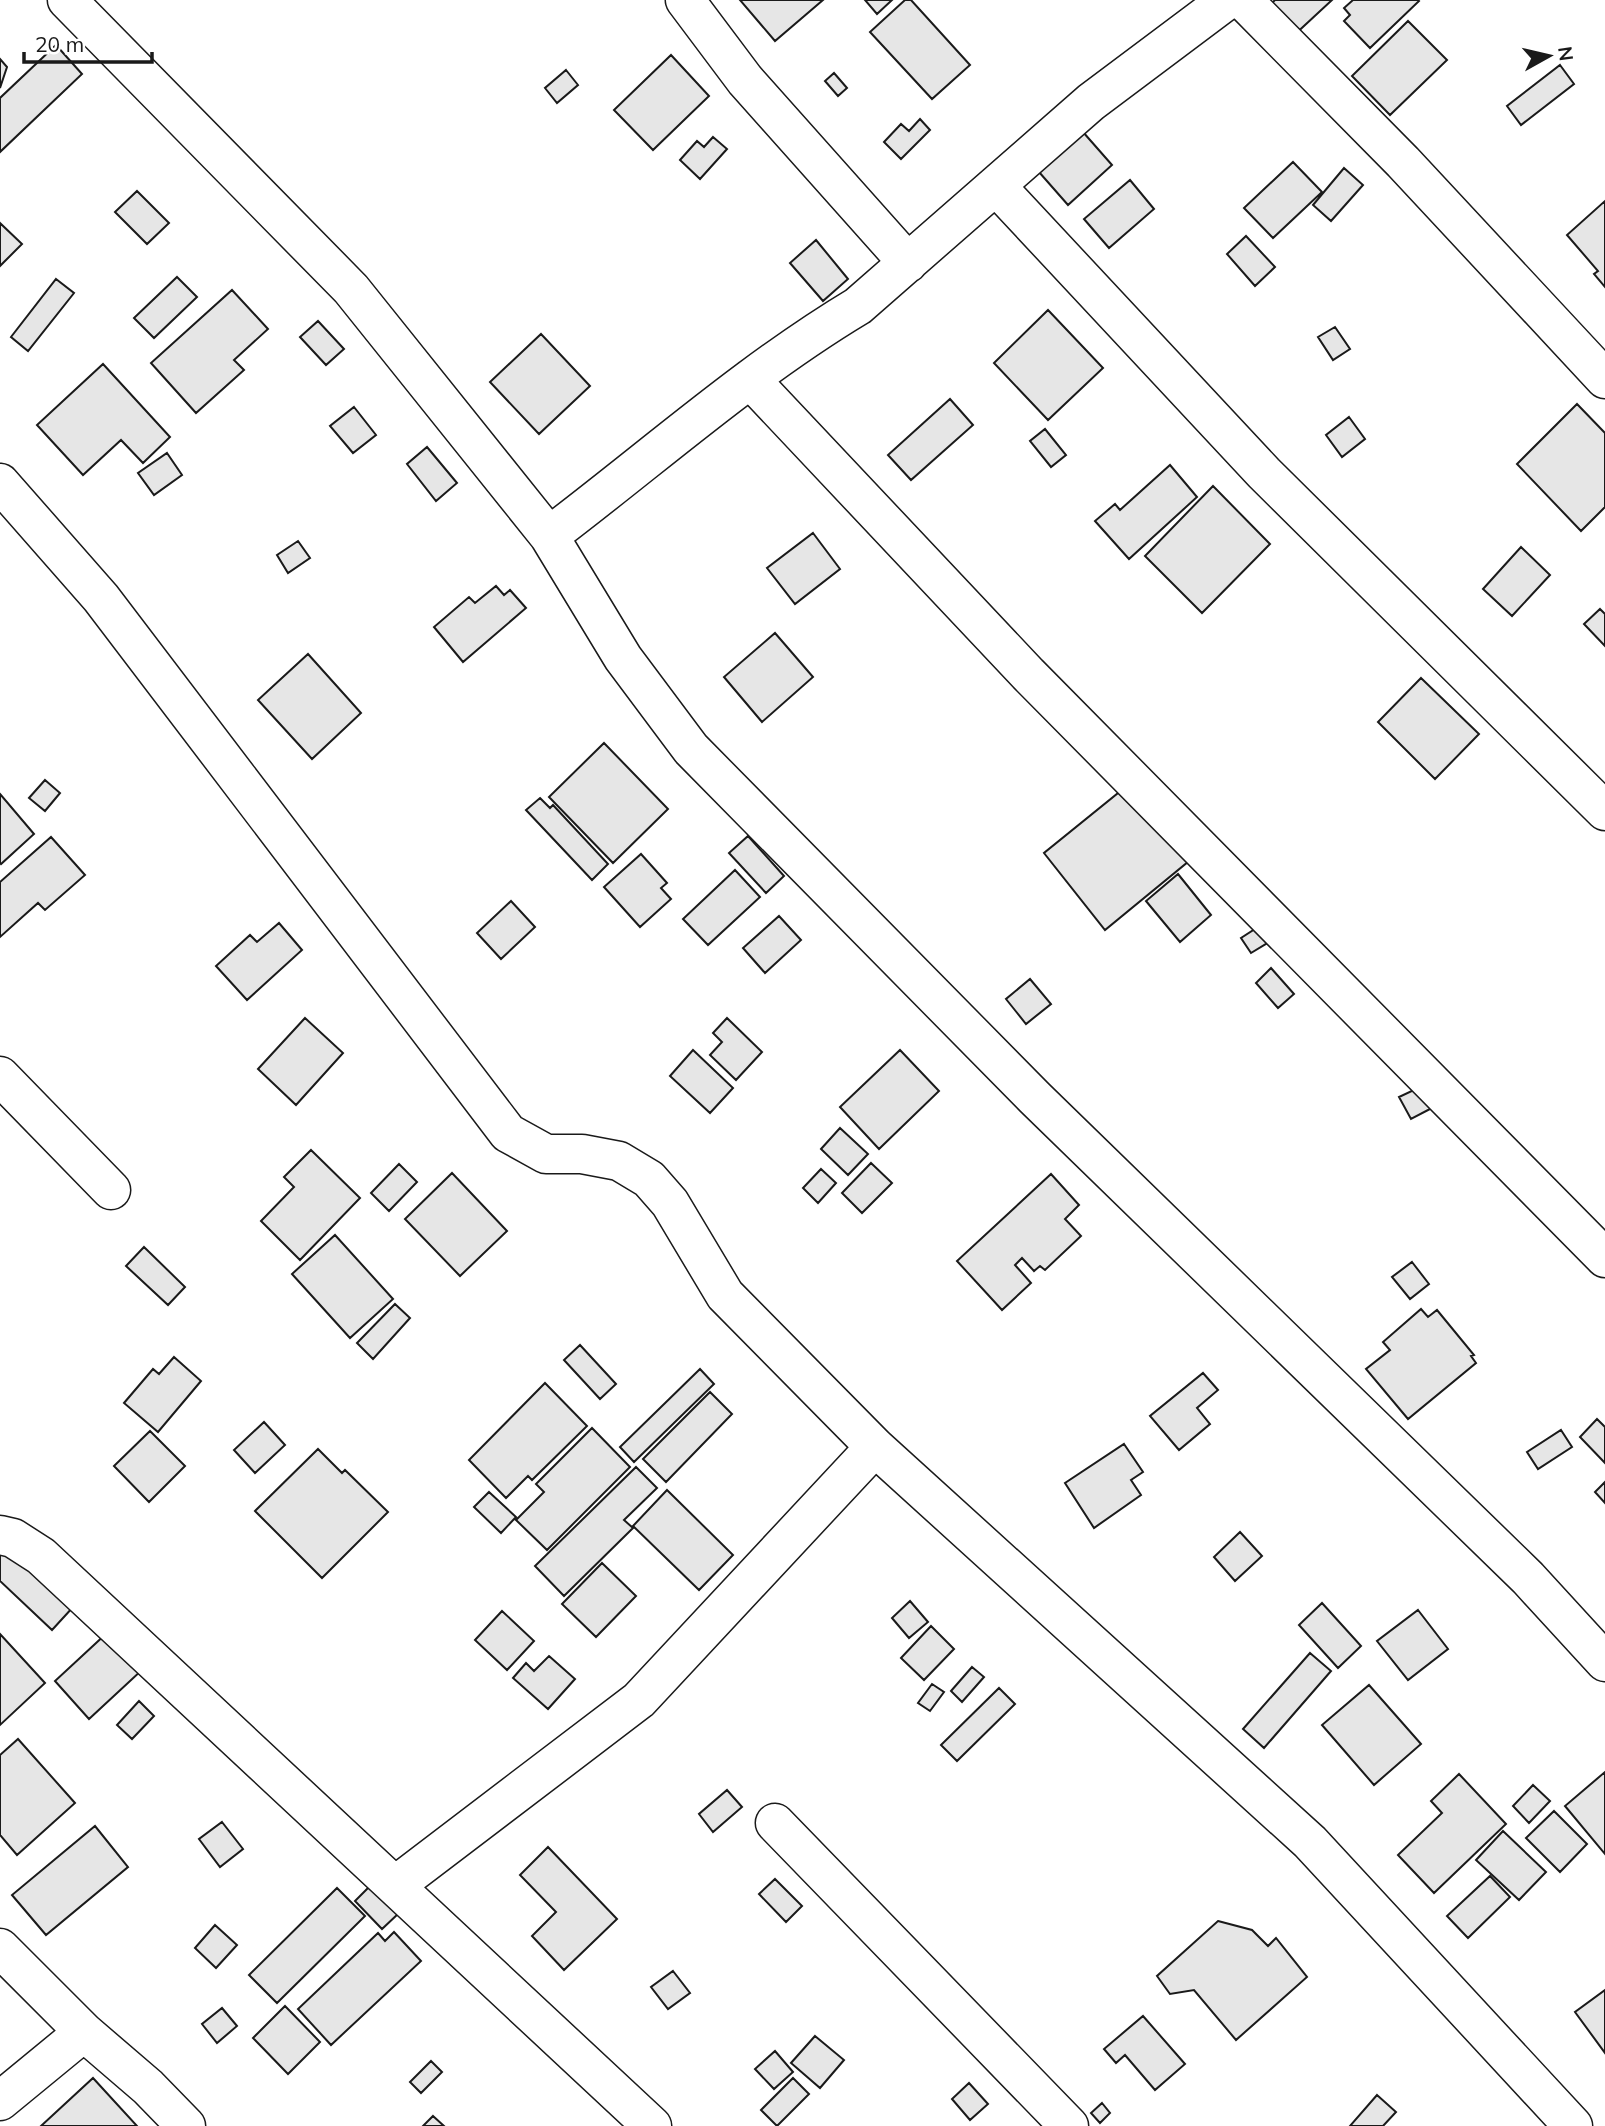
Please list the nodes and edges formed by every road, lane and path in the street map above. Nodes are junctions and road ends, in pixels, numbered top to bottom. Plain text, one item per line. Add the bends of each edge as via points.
1 (67, 0) edge
2 (685, 0) edge
3 (1227, 0) edge
4 (1242, 0) edge
5 (998, 187) junction
6 (908, 263) junction
7 (750, 379) junction
8 (1605, 379) edge
9 (0, 483) edge
10 (549, 536) junction
11 (1605, 811) edge
12 (0, 1076) edge
13 (111, 1190) dead end
14 (1605, 1258) edge
15 (875, 1447) junction
16 (0, 1535) edge
17 (1605, 1662) edge
18 (775, 1823) dead end
19 (396, 1885) junction
20 (0, 1948) edge
21 (84, 2032) junction
22 (0, 2101) edge
23 (186, 2126) edge
24 (652, 2126) edge
25 (1069, 2126) edge
26 (1573, 2126) edge

1 - 10 street via 351,289
2 - 6 street via 745,80
3 - 5 street via 1091,103
4 - 8 street via 1403,162
5 - 6 street
5 - 11 street via 1264,474
6 - 7 street via 858,306
7 - 10 street
7 - 14 street via 1028,674
9 - 15 street via 101,598 508,1133 546,1154 619,1161 649,1179 670,1203 725,1295
10 - 17 street via 623,659 691,749 1035,1098 1528,1578
12 - 13 street
15 - 19 street via 639,1700
15 - 26 street via 1310,1842
16 - 19 street via 41,1556
18 - 25 street
19 - 24 street
20 - 21 street
21 - 22 street
21 - 23 street

